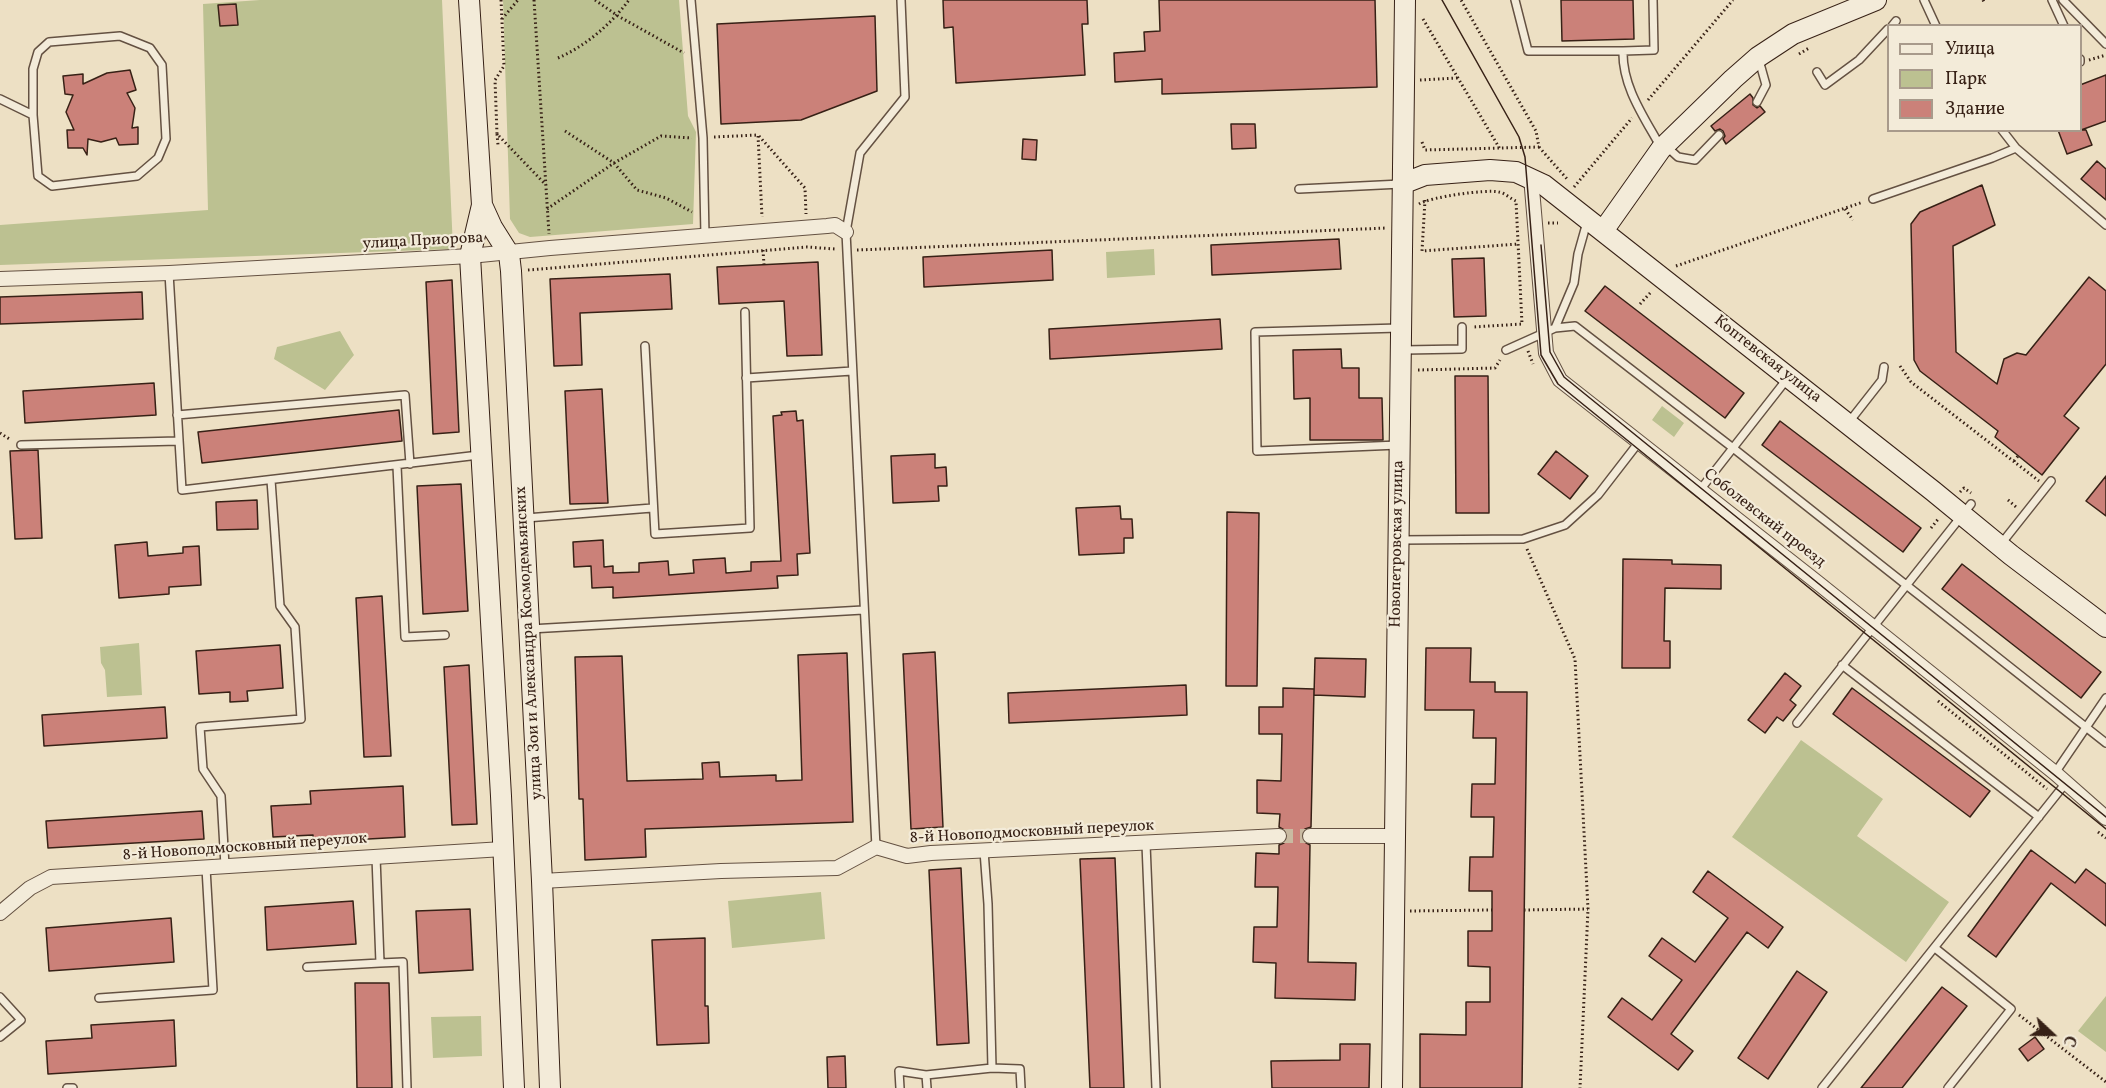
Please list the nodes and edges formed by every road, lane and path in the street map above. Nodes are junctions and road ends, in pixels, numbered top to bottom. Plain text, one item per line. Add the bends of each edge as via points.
1 (469, 0) edge
2 (501, 0) edge
3 (518, 0) edge
4 (534, 0) edge
5 (595, 0) edge
6 (629, 0) edge
7 (692, 0) edge
8 (901, 0) edge
9 (1405, 0) edge
10 (1461, 0) edge
11 (1515, 0) edge
12 (1653, 0) edge
13 (1733, 0) edge
14 (1876, 0) edge
15 (1924, 0) edge
16 (2052, 0) edge
17 (2063, 0) edge
18 (618, 16) junction
19 (502, 19) junction
20 (1418, 23) dead end
21 (1935, 24) edge
22 (2063, 24) edge
23 (1887, 30) edge
24 (2106, 44) edge
25 (1623, 51) junction
26 (2106, 56) edge
27 (1758, 57) junction
28 (558, 58) dead end
29 (697, 60) junction
30 (2082, 61) edge
31 (1817, 72) dead end
32 (1458, 78) junction
33 (1418, 80) dead end
34 (0, 99) edge
35 (1757, 102) dead end
36 (1639, 110) junction
37 (33, 115) junction
38 (565, 131) dead end
39 (2004, 132) edge
40 (497, 134) junction
41 (758, 135) junction
42 (1719, 135) dead end
43 (703, 138) junction
44 (1421, 140) dead end
45 (498, 145) dead end
46 (1539, 147) junction
47 (1663, 147) junction
48 (2016, 148) junction
49 (1500, 149) junction
50 (614, 163) junction
51 (1531, 177) junction
52 (1401, 184) junction
53 (546, 185) junction
54 (1299, 189) dead end
55 (1873, 198) joint
56 (1425, 200) junction
57 (482, 205) junction
58 (547, 208) junction
59 (1845, 209) junction
60 (1401, 215) junction
61 (705, 218) junction
62 (1853, 220) dead end
63 (1595, 225) junction
64 (2106, 225) edge
65 (807, 227) junction
66 (763, 230) junction
67 (846, 232) junction
68 (705, 236) junction
69 (550, 240) dead end
70 (1518, 244) junction
71 (807, 247) junction
72 (763, 250) junction
73 (847, 250) junction
74 (509, 254) junction
75 (470, 256) junction
76 (764, 265) dead end
77 (1673, 268) dead end
78 (525, 270) dead end
79 (169, 273) junction
80 (0, 279) edge
81 (745, 312) dead end
82 (1462, 327) joint
83 (1401, 328) junction
84 (1549, 331) junction
85 (645, 346) dead end
86 (1401, 350) junction
87 (1506, 350) joint
88 (1900, 366) dead end
89 (1884, 367) dead end
90 (1416, 370) dead end
91 (852, 371) junction
92 (1789, 377) junction
93 (746, 378) junction
94 (177, 415) junction
95 (1847, 423) junction
96 (178, 441) junction
97 (1639, 442) junction
98 (21, 445) dead end
99 (1400, 445) junction
100 (1733, 448) junction
101 (482, 455) junction
102 (2018, 456) dead end
103 (2014, 461) junction
104 (410, 464) junction
105 (397, 466) junction
106 (271, 480) junction
107 (2049, 484) joint
108 (1700, 490) junction
109 (652, 508) junction
110 (1966, 509) junction
111 (524, 518) junction
112 (1522, 539) junction
113 (1398, 540) junction
114 (1999, 546) junction
115 (1906, 586) junction
116 (863, 610) junction
117 (1872, 626) junction
118 (2106, 627) edge
119 (529, 629) junction
120 (445, 635) dead end
121 (1842, 665) junction
122 (2106, 698) edge
123 (1797, 723) dead end
124 (2086, 727) junction
125 (2106, 743) edge
126 (2055, 773) junction
127 (2065, 783) junction
128 (2039, 817) junction
129 (2106, 818) edge
130 (1279, 836) tunnel mouth
131 (1310, 836) tunnel mouth
132 (1395, 836) junction
133 (1146, 844) junction
134 (876, 847) junction
135 (503, 849) junction
136 (984, 851) junction
137 (376, 856) junction
138 (225, 866) junction
139 (206, 868) junction
140 (542, 881) junction
141 (1588, 909) junction
142 (1492, 910) dead end
143 (1524, 910) dead end
144 (1394, 911) junction
145 (0, 913) edge
146 (1935, 948) junction
147 (380, 963) junction
148 (307, 967) dead end
149 (0, 997) edge
150 (99, 998) dead end
151 (2011, 1009) junction
152 (0, 1036) edge
153 (992, 1068) junction
154 (926, 1075) junction
155 (2106, 1082) edge
156 (67, 1088) edge
157 (73, 1088) edge
158 (406, 1088) edge
159 (514, 1088) edge
160 (550, 1088) edge
161 (900, 1088) edge
162 (927, 1088) edge
163 (1021, 1088) edge
164 (1156, 1088) edge
165 (1392, 1088) edge
166 (1580, 1088) edge
167 (1822, 1088) edge
168 (1948, 1088) edge

1 - 57 street, улица Зои и Александра Космодемьянских
2 - 19 path
3 - 19 path
4 - 53 path
5 - 18 path
6 - 18 path
7 - 29 lane
8 - 67 lane via 905,97 860,153
9 - 52 street, Новопетровская улица
10 - 46 path via 1536,131
11 - 25 lane via 1528,51
12 - 25 lane via 1654,50
13 - 36 path
14 - 27 street via 1793,34
15 - 21 lane
16 - 22 lane
17 - 24 lane
18 - 28 path via 575,51
18 - 29 path
19 - 40 path via 504,66 495,80
20 - 32 path via 1419,12
23 - 31 lane via 1859,60 1825,85
25 - 36 lane via 1623,65
26 - 30 path
27 - 35 lane via 1766,85
27 - 47 street
29 - 43 lane
32 - 33 path
32 - 49 path
34 - 37 lane
36 - 46 path via 1574,187
36 - 47 lane
37 - 37 lane via 33,69 38,52 49,42 120,36 150,48 162,65 166,139 158,159 137,176 52,186 38,176
38 - 50 path
39 - 48 lane
40 - 45 path
40 - 53 path
41 - 43 path
41 - 65 path via 805,188
41 - 66 path
42 - 47 lane via 1695,160 1678,157
43 - 50 path via 661,136
43 - 61 lane
44 - 49 path via 1425,150
46 - 49 path
47 - 63 street
48 - 55 lane
48 - 64 lane
50 - 58 path
50 - 61 path via 637,190 666,198
51 - 52 street, Коптевская улица via 1490,170 1425,176
51 - 63 street, Коптевская улица
51 - 84 street, Соболевский проезд
52 - 54 lane
52 - 60 street, Новопетровская улица
53 - 58 path
55 - 59 path
56 - 60 path
56 - 70 path via 1499,192 1516,201
56 - 70 path via 1422,250
57 - 74 street, улица Зои и Александра Космодемьянских
57 - 75 street, улица Зои и Александра Космодемьянских
58 - 69 path
59 - 62 path
59 - 77 path
60 - 73 path via 1389,215 1389,227
60 - 83 street, Новопетровская улица
61 - 68 lane
63 - 84 lane via 1578,254 1574,283
63 - 92 street, Коптевская улица
65 - 66 street, улица Приорова
65 - 67 street, улица Приорова via 835,225
65 - 71 path
66 - 68 street, улица Приорова
66 - 72 path
67 - 73 lane
68 - 74 street, улица Приорова
70 - 82 path via 1522,324
71 - 72 path
71 - 73 path
72 - 76 path
72 - 78 path
73 - 91 lane
74 - 75 street, улица Приорова
74 - 111 street, улица Зои и Александра Космодемьянских
75 - 79 street, улица Приорова
75 - 101 street, улица Зои и Александра Космодемьянских
79 - 80 street, улица Приорова
79 - 94 lane
81 - 93 lane
82 - 86 lane via 1462,349
83 - 86 street, Новопетровская улица
83 - 99 lane via 1255,332 1257,451
84 - 87 lane
84 - 97 street, Соболевский проезд via 1546,353 1560,380
84 - 100 lane via 1575,326
85 - 109 lane
86 - 99 street, Новопетровская улица
87 - 90 path via 1495,368
88 - 103 path via 1911,382
89 - 95 lane via 1882,380
91 - 93 lane
91 - 116 lane
92 - 95 street, Коптевская улица
92 - 100 lane
93 - 109 lane via 750,528 655,534
94 - 96 lane
94 - 104 lane via 405,395
95 - 110 street, Коптевская улица
96 - 98 lane
96 - 106 lane via 182,490
97 - 108 street, Соболевский проезд
97 - 112 lane via 1598,495 1565,525
99 - 113 street, Новопетровская улица
100 - 108 lane
100 - 115 lane
101 - 104 lane
101 - 135 street, улица Зои и Александра Космодемьянских
102 - 103 path
103 - 107 path
104 - 105 lane
105 - 106 lane
105 - 120 lane via 405,637
106 - 138 lane via 280,606 295,627 301,719 200,727 203,769 221,796
107 - 114 lane
108 - 117 street, Соболевский проезд
109 - 111 lane
110 - 114 street, Коптевская улица
110 - 115 lane
111 - 119 street, улица Зои и Александра Космодемьянских
112 - 113 lane
112 - 141 path via 1575,659
113 - 132 street, Новопетровская улица
114 - 118 street, Коптевская улица
115 - 117 lane
115 - 124 lane
116 - 119 lane
116 - 134 lane
117 - 121 lane
117 - 126 street, Соболевский проезд
119 - 140 street, улица Зои и Александра Космодемьянских
121 - 123 lane
121 - 128 lane
122 - 124 lane
124 - 125 lane
124 - 126 lane
126 - 127 street, Соболевский проезд
127 - 128 lane
127 - 129 street, Соболевский проезд
128 - 146 lane
130 - 133 street, 8-й Новоподмосковный переулок
131 - 132 street
132 - 144 street, Новопетровская улица
133 - 136 street, 8-й Новоподмосковный переулок
133 - 164 lane
134 - 136 street, 8-й Новоподмосковный переулок via 907,856
134 - 140 street via 837,868
135 - 137 street, 8-й Новоподмосковный переулок
135 - 159 street, улица Зои и Александра Космодемьянских
136 - 153 lane
137 - 138 street, 8-й Новоподмосковный переулок
137 - 147 lane
138 - 139 street, 8-й Новоподмосковный переулок
139 - 145 street, 8-й Новоподмосковный переулок via 51,877 30,888
139 - 150 lane via 213,990
140 - 160 street, улица Зои и Александра Космодемьянских
141 - 143 path
141 - 166 path
142 - 144 path
144 - 165 street, Новопетровская улица
146 - 151 lane
146 - 167 lane
147 - 148 lane
147 - 158 lane via 403,962
149 - 152 lane via 21,1020
151 - 155 path
151 - 168 lane
153 - 154 lane
153 - 163 lane via 1020,1069
154 - 161 lane via 899,1071
154 - 162 lane
156 - 157 lane

